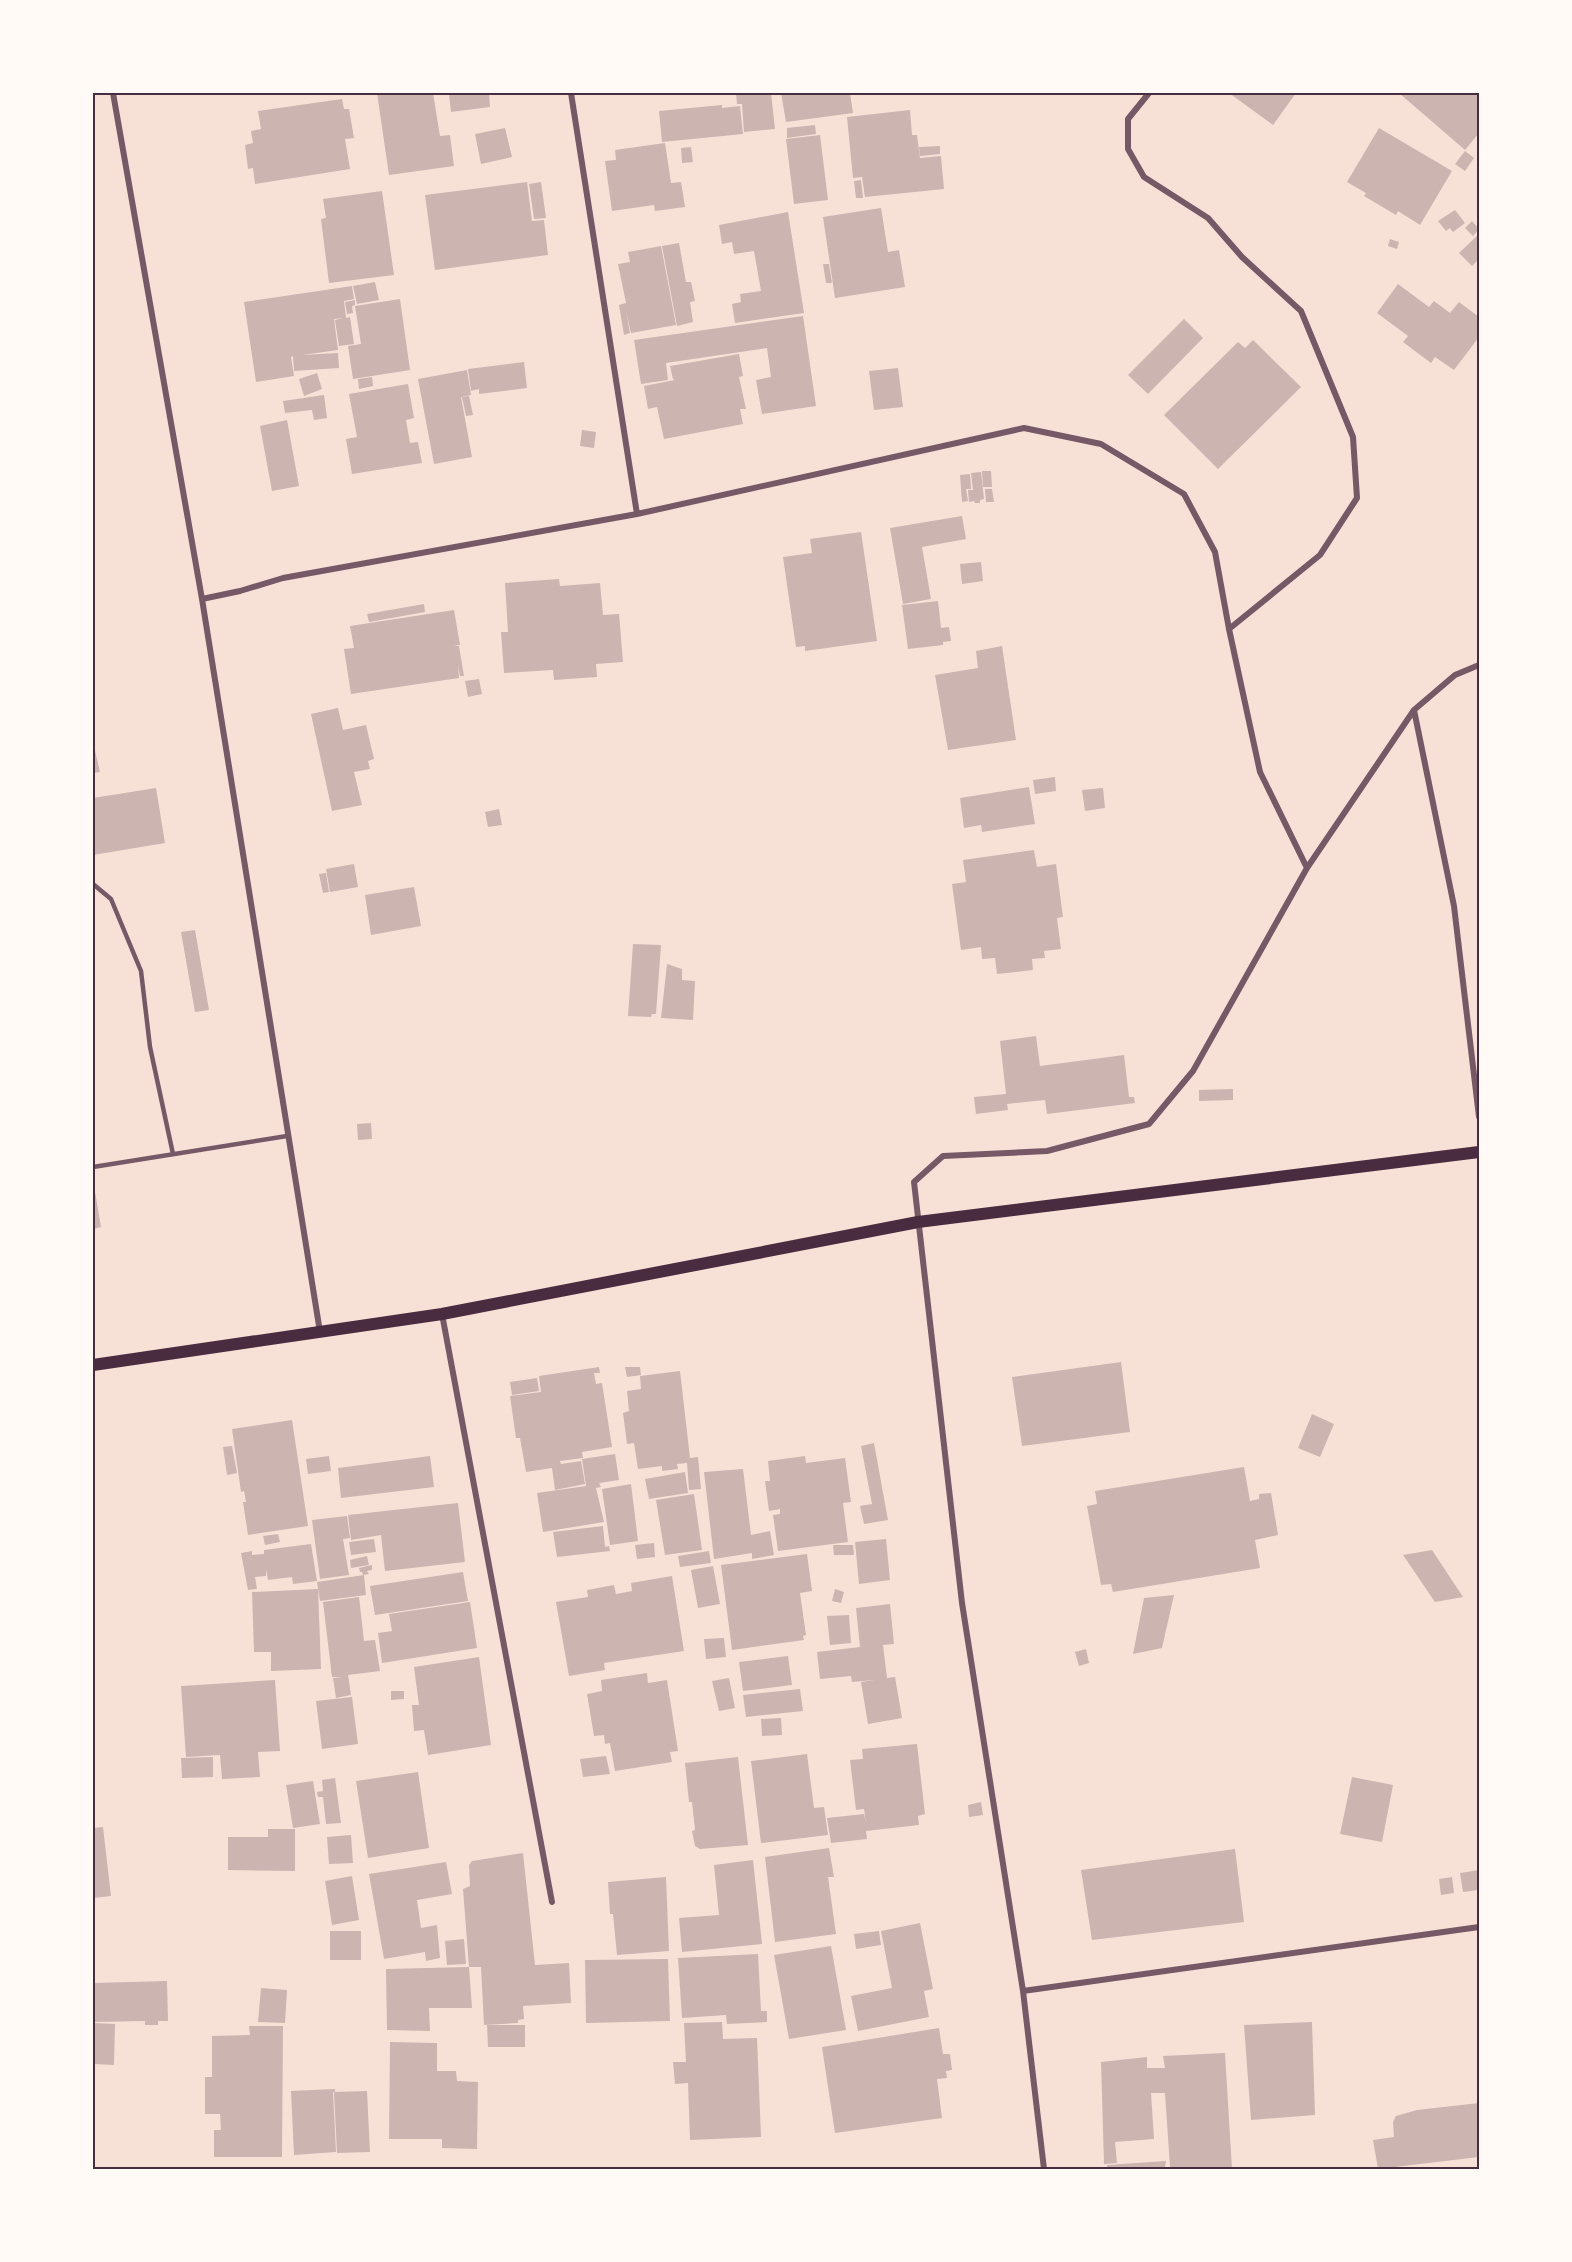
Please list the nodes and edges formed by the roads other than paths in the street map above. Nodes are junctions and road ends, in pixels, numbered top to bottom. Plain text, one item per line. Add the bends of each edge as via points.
1 (113, 93) edge
2 (571, 93) edge
3 (1149, 93) edge
4 (637, 514) junction
5 (202, 599) junction
6 (1229, 629) junction
7 (1479, 665) edge
8 (1414, 710) junction
9 (1307, 868) junction
10 (93, 884) edge
11 (1479, 1117) edge
12 (287, 1136) junction
13 (1479, 1152) edge
14 (173, 1154) junction
15 (93, 1167) edge
16 (918, 1222) junction
17 (442, 1314) junction
18 (320, 1332) junction
19 (93, 1365) edge
20 (552, 1902) dead end
21 (1479, 1927) edge
22 (1023, 1991) junction
23 (1044, 2169) edge

1 - 5 street
2 - 4 street
3 - 6 street via 1128,119 1128,150 1144,177 1208,218 1301,311 1353,437 1357,498 1320,555
4 - 5 street via 283,578
4 - 6 street via 1024,428 1101,444 1184,494 1215,552
5 - 12 street
6 - 9 street via 1260,772
7 - 8 street via 1455,675
8 - 9 street
8 - 11 street via 1454,906
9 - 16 street via 1193,1071 1149,1124 1047,1151 943,1156 914,1182
10 - 14 lane via 111,898 141,971 150,1047
12 - 14 lane
12 - 18 street
13 - 16 main road
14 - 15 lane
16 - 17 main road
16 - 22 street via 962,1603
17 - 18 main road
17 - 20 street
18 - 19 main road
21 - 22 street
22 - 23 street

